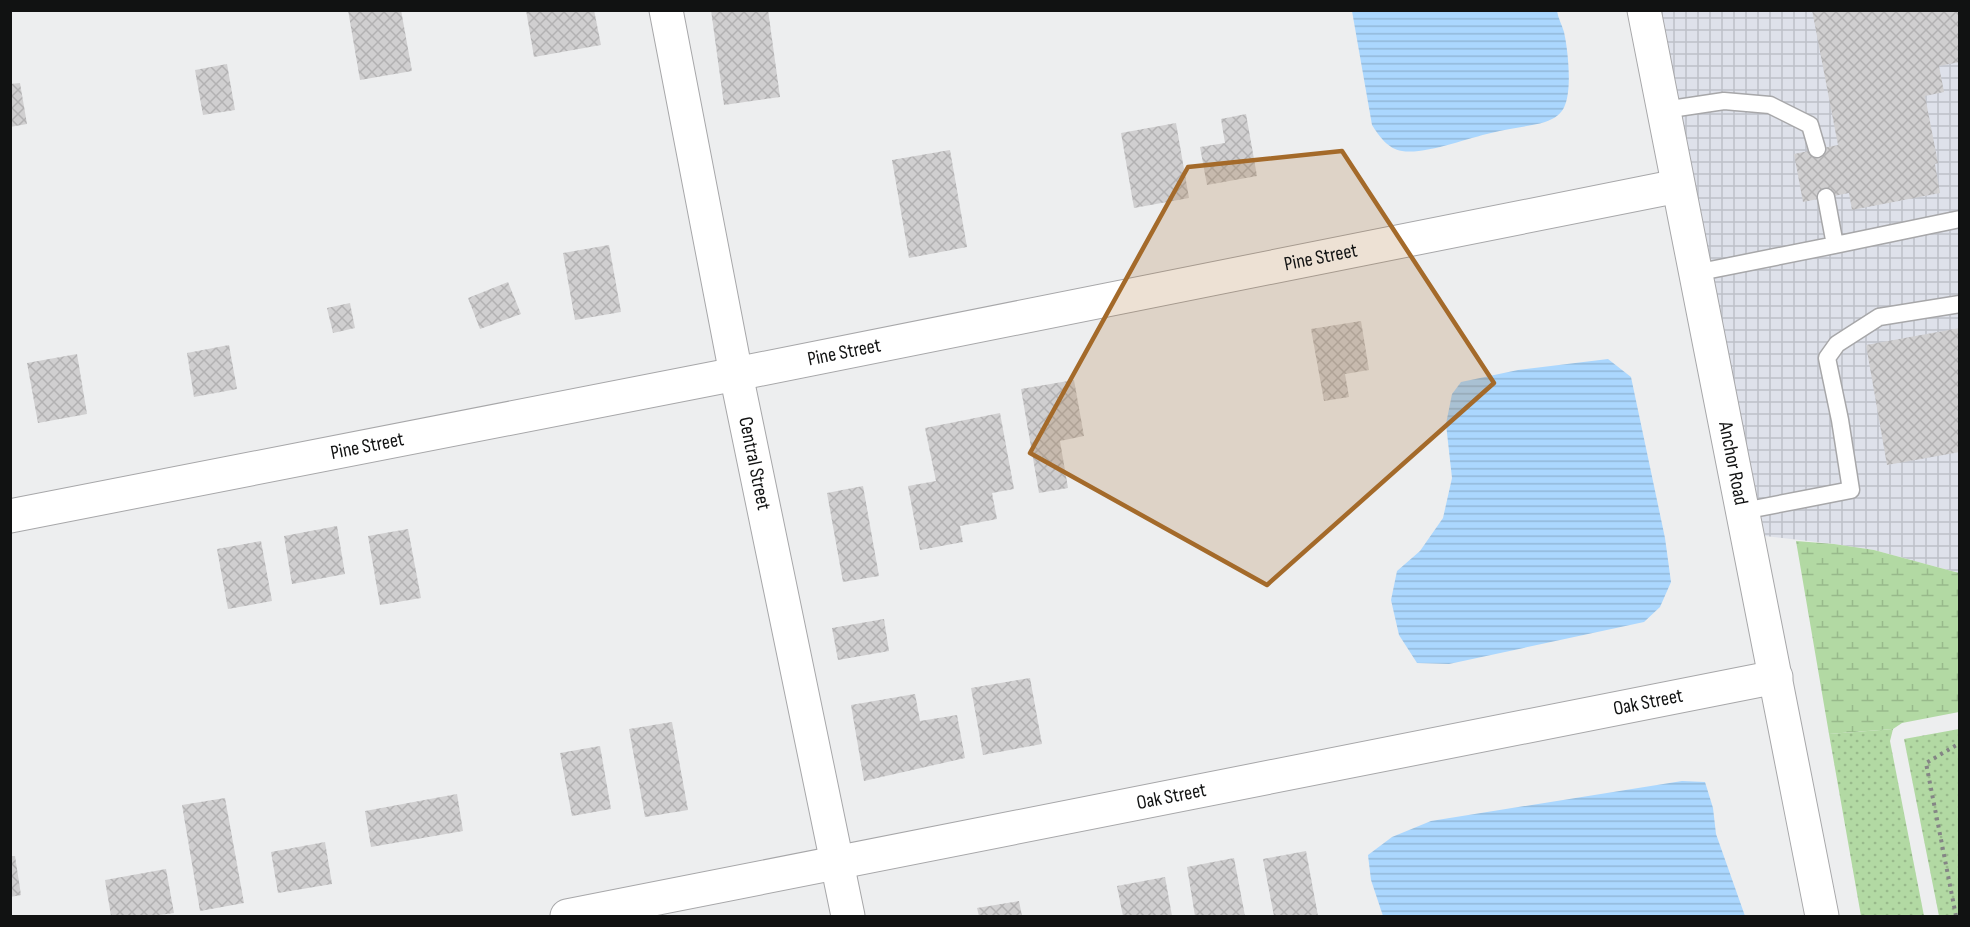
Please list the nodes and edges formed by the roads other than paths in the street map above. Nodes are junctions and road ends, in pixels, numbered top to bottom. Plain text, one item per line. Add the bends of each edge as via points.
1 (666, 10) edge
2 (1644, 10) edge
3 (1664, 110) junction
4 (1816, 149) dead end
5 (1678, 186) junction
6 (1826, 197) dead end
7 (1959, 219) edge
8 (1835, 245) junction
9 (1695, 273) junction
10 (1959, 304) edge
11 (736, 374) junction
12 (1743, 511) junction
13 (10, 516) edge
14 (1776, 677) junction
15 (838, 863) junction
16 (567, 916) edge
17 (848, 916) edge
18 (1822, 916) edge

1 - 11 street, Central Street
2 - 3 street, Anchor Road
3 - 4 lane via 1724,101 1770,105 1810,125
3 - 5 street, Anchor Road
5 - 9 street, Anchor Road
5 - 11 street, Pine Street
6 - 8 lane
7 - 8 lane
8 - 9 lane
9 - 12 street, Anchor Road
10 - 12 lane via 1880,317 1837,344 1827,358 1851,490
11 - 13 street, Pine Street
11 - 15 street, Central Street
12 - 14 street, Anchor Road
14 - 15 street, Oak Street
14 - 18 street, Anchor Road
15 - 16 street, Oak Street
15 - 17 street, Central Street

